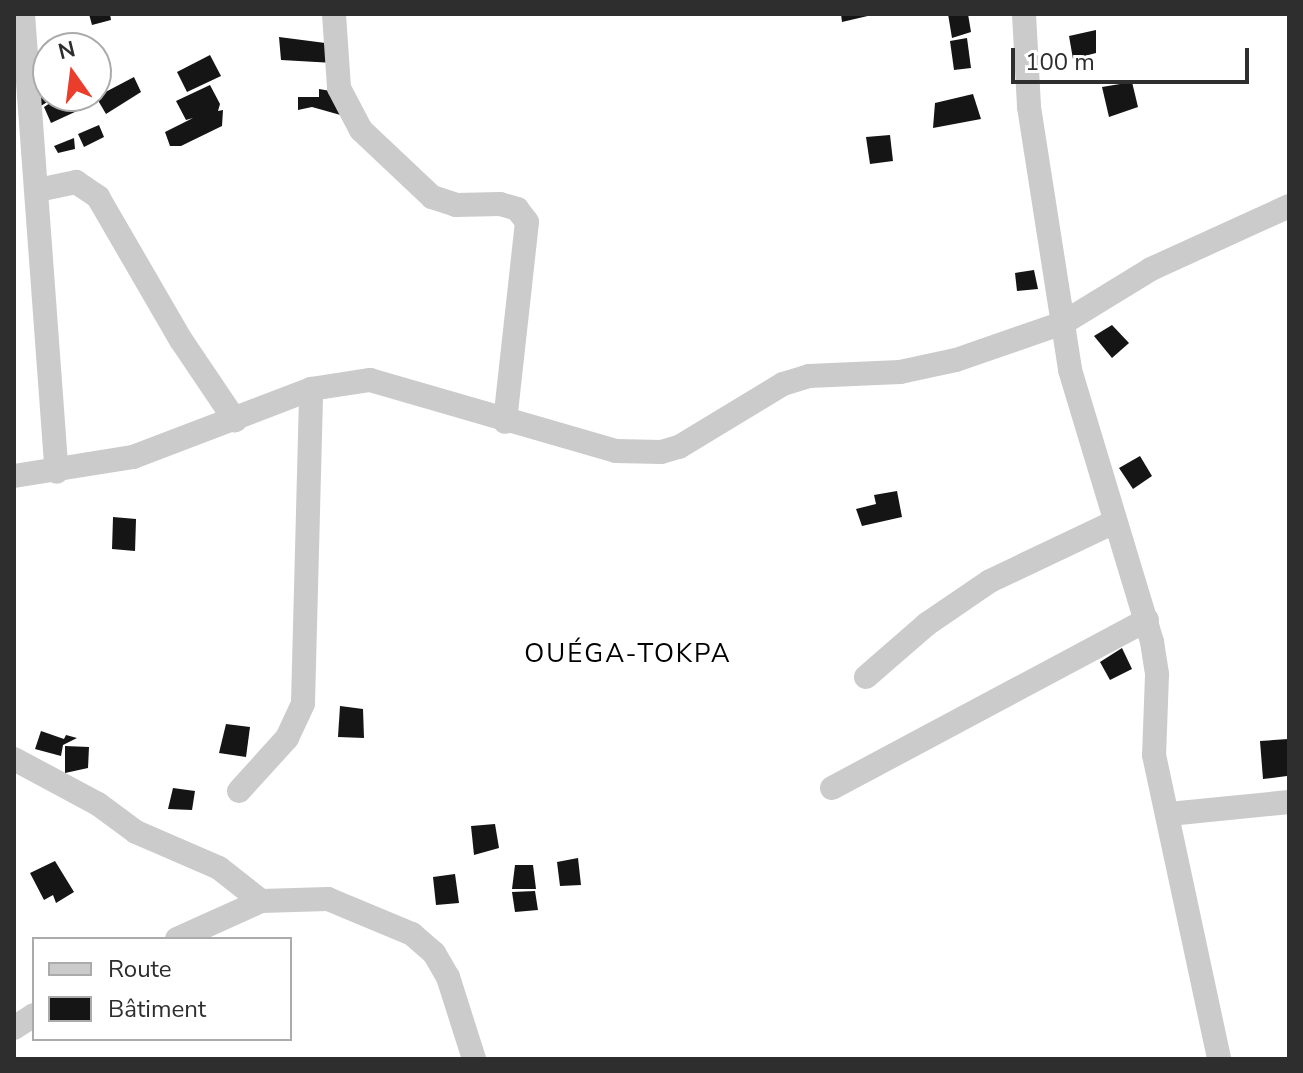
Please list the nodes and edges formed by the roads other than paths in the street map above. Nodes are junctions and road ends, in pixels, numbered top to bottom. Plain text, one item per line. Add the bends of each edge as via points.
1 (334, 14) edge
2 (1024, 14) edge
3 (29, 17) edge
4 (38, 190) junction
5 (1289, 206) edge
6 (1063, 323) junction
7 (311, 389) junction
8 (235, 420) junction
9 (505, 422) junction
10 (57, 472) junction
11 (14, 476) edge
12 (1112, 523) junction
13 (1147, 620) junction
14 (866, 677) dead end
15 (14, 759) edge
16 (832, 788) dead end
17 (239, 791) dead end
18 (1289, 802) edge
19 (1169, 814) junction
20 (261, 901) junction
21 (181, 937) edge
22 (32, 1016) edge
23 (14, 1028) edge
24 (474, 1059) edge
25 (1219, 1059) edge

1 - 9 street via 339,88 361,130 432,197 456,205 500,204 517,209 527,222
2 - 6 street via 1031,120
3 - 4 street
4 - 8 street via 76,182 98,197 181,340
4 - 10 street
5 - 6 street via 1151,269
6 - 9 street via 956,360 900,372 809,376 783,384 679,447 661,452 616,451
6 - 12 street via 1070,370
7 - 8 street
7 - 9 street via 386,381
7 - 17 street via 303,703 287,738
8 - 10 street via 133,457
10 - 11 street
12 - 13 street
12 - 14 street via 990,581 927,624
13 - 16 street
13 - 19 street via 1157,675 1154,755
15 - 20 street via 98,804 136,832 219,868
18 - 19 street
19 - 25 street
20 - 21 street
20 - 24 street via 328,899 412,934 434,953 448,977
22 - 23 street

